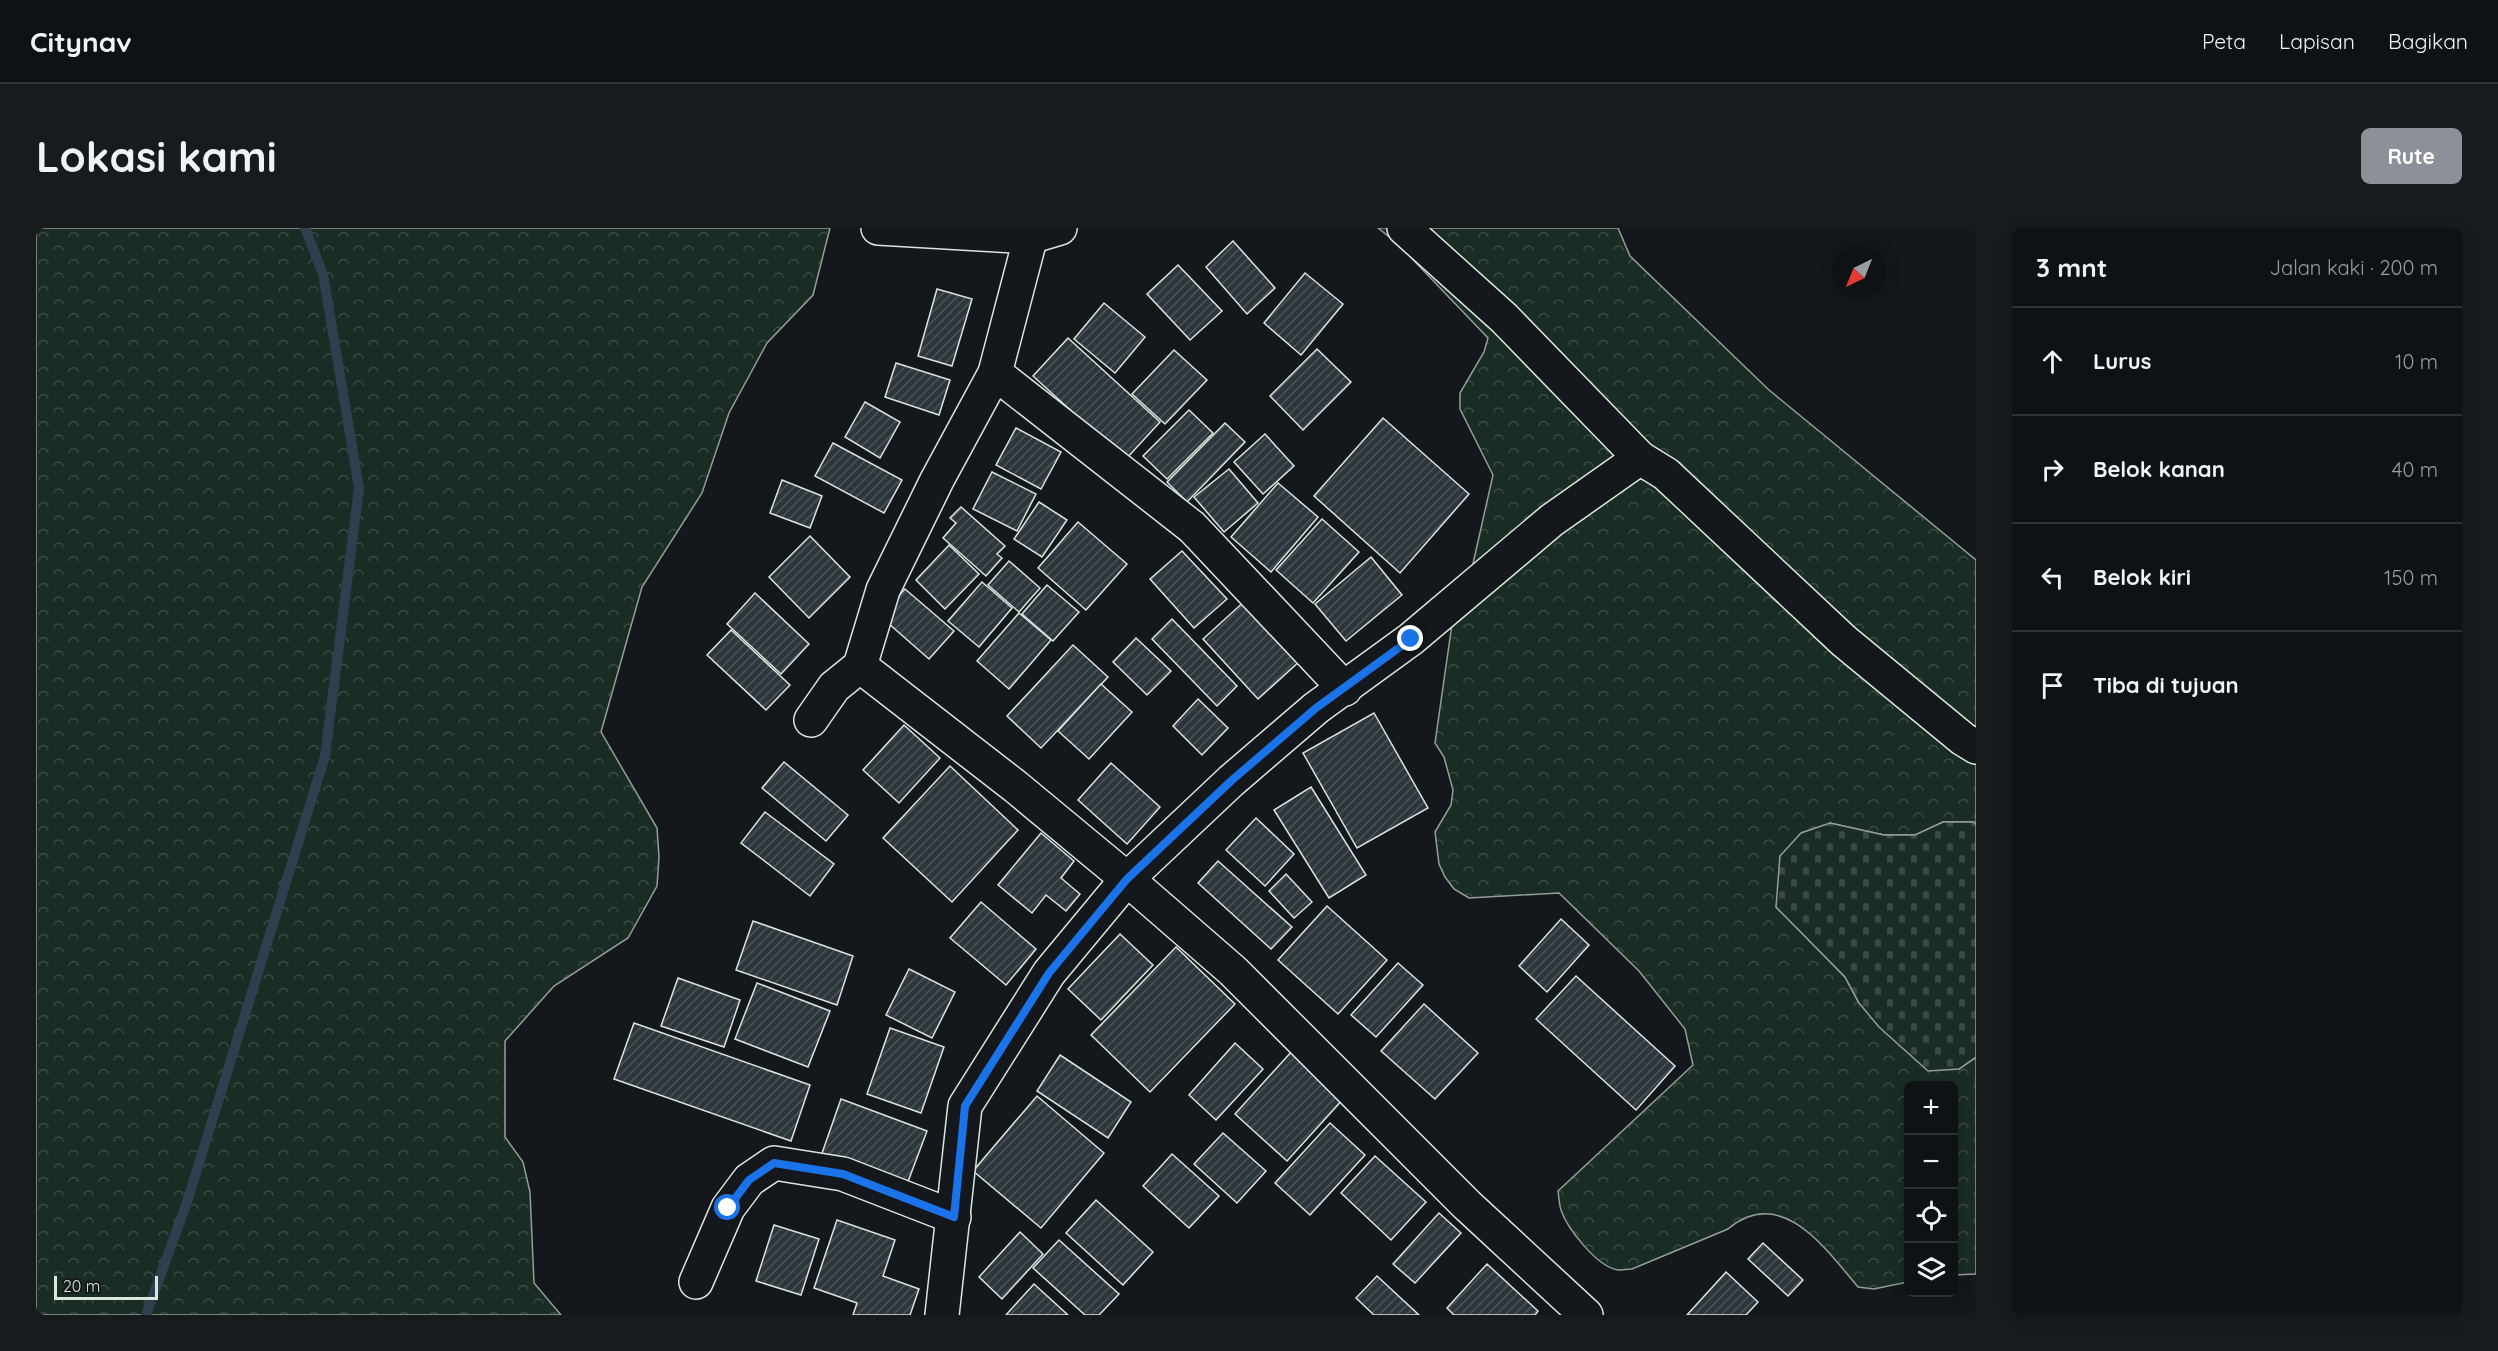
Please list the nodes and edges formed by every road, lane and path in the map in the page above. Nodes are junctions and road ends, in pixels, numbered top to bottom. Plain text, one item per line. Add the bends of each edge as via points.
1 (878, 228) edge
2 (1404, 228) edge
3 (1041, 231) edge
4 (995, 373) junction
5 (1640, 458) junction
6 (860, 666) junction
7 (1345, 689) junction
8 (811, 720) dead end
9 (1976, 747) edge
10 (1127, 879) junction
11 (954, 1217) junction
12 (696, 1282) dead end
13 (942, 1315) edge
14 (1586, 1315) edge

1 - 3 street
2 - 5 street via 1504,318
3 - 4 street
4 - 6 street via 883,590
4 - 7 street via 1192,527
5 - 7 street via 1552,520 1411,639
5 - 9 street via 1666,474 1844,641
6 - 8 street via 834,687
6 - 10 street
7 - 10 street via 1316,708 1231,781
10 - 11 street via 1049,973 965,1106
10 - 14 street via 1233,970 1467,1205
11 - 12 street via 843,1174 774,1163 749,1180 728,1208
11 - 13 street

